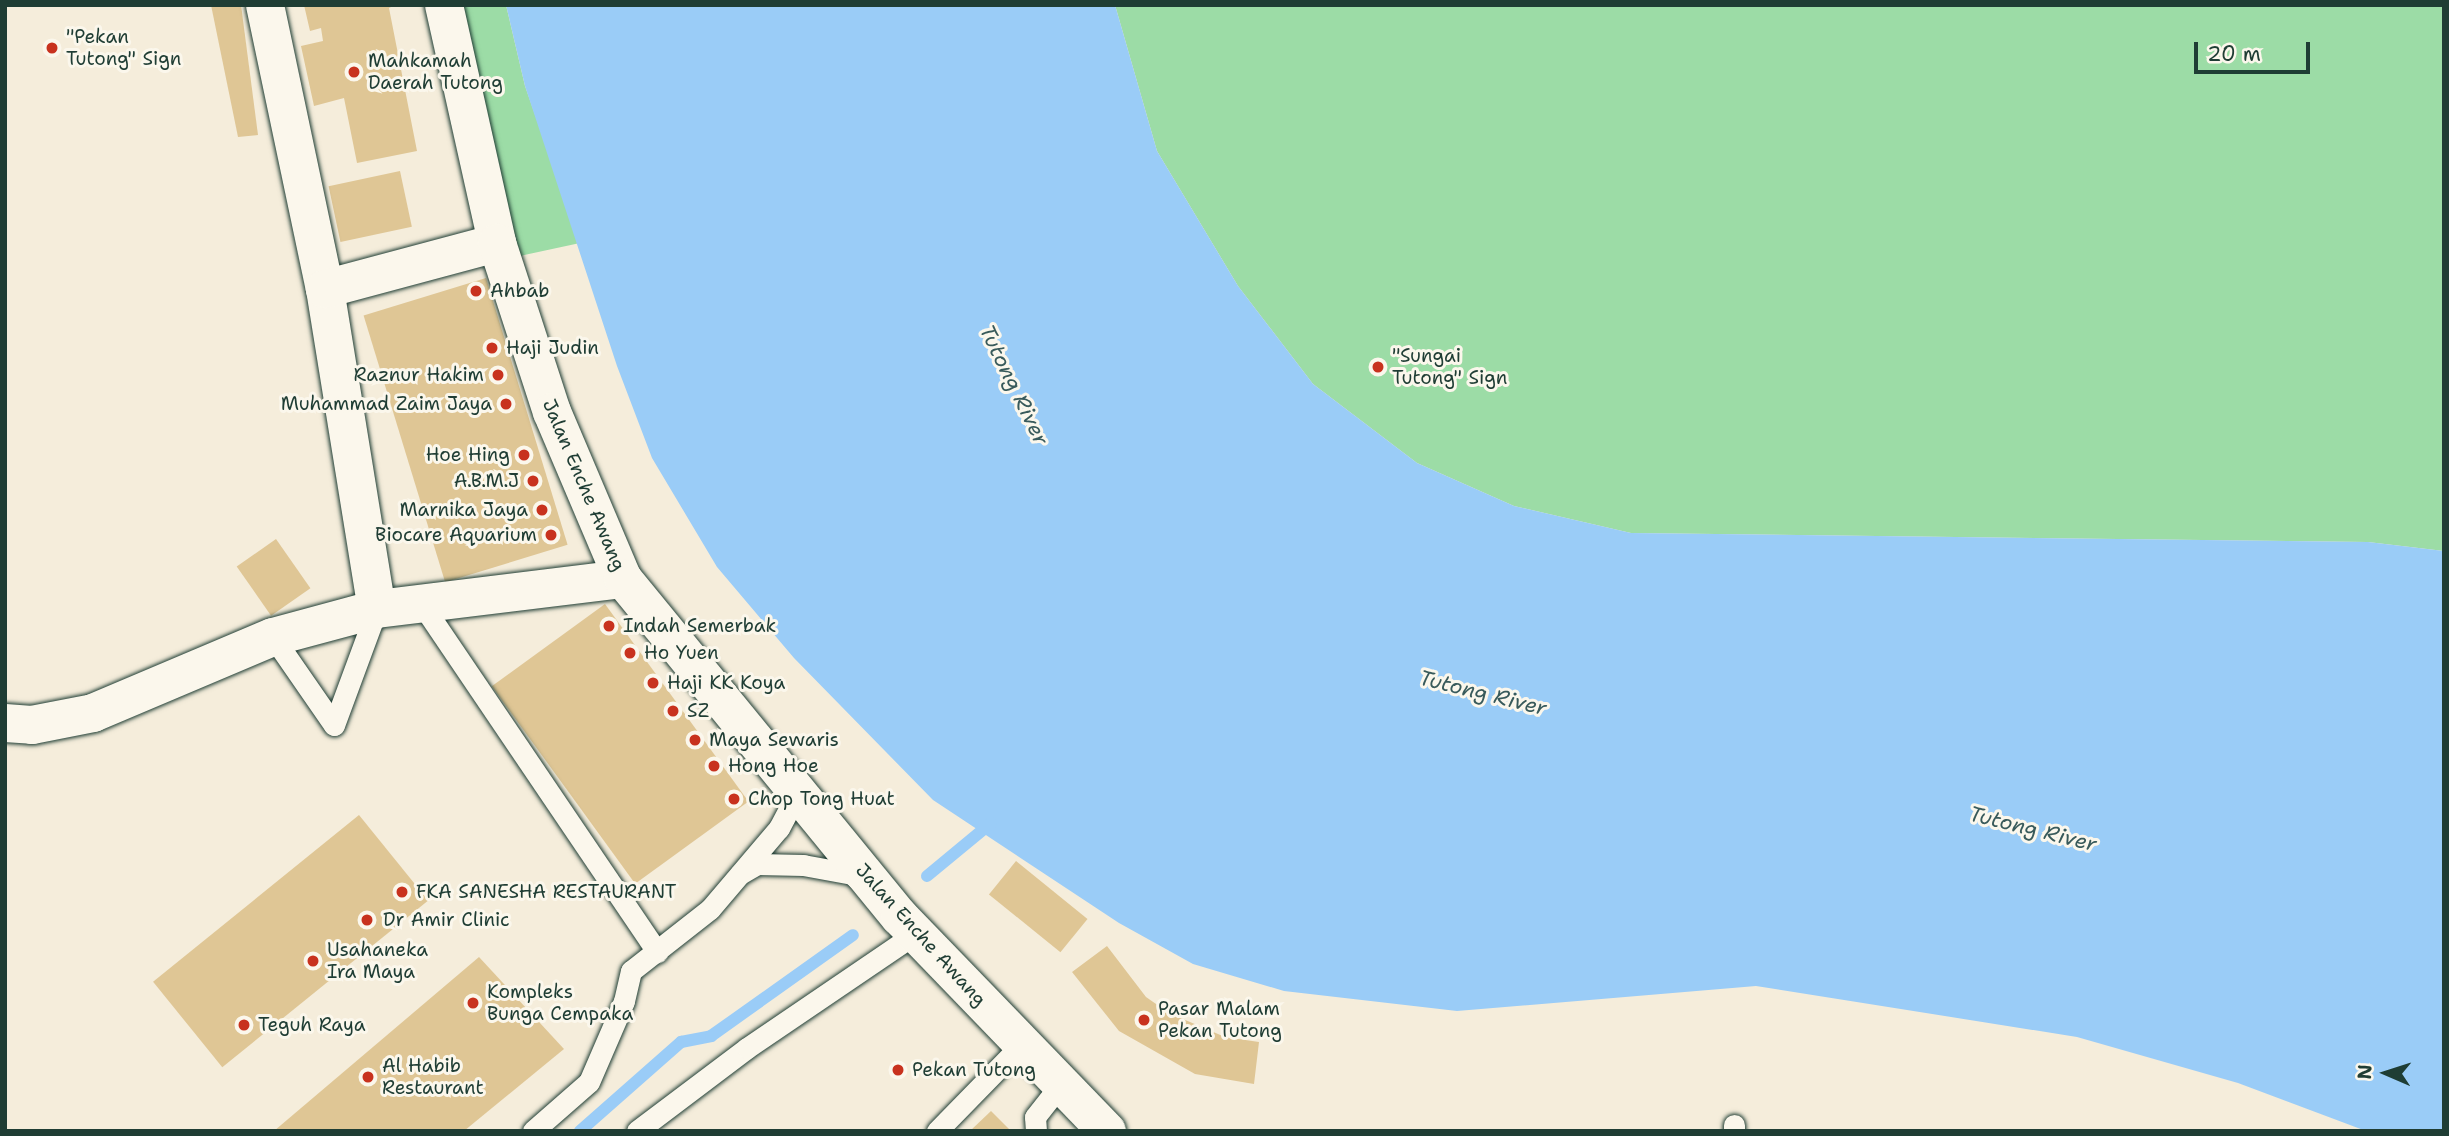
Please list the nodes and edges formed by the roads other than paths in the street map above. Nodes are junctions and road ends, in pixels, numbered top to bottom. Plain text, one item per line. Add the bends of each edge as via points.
1 (265, 5) edge
2 (444, 5) edge
3 (497, 243) junction
4 (325, 289) junction
5 (623, 579) junction
6 (423, 606) junction
7 (377, 609) junction
8 (273, 637) junction
9 (5, 723) edge
10 (798, 792) junction
11 (734, 877) junction
12 (907, 926) junction
13 (657, 952) junction
14 (1023, 1043) junction
15 (1061, 1084) junction
16 (640, 1130) edge
17 (533, 1131) edge
18 (937, 1131) edge
19 (1036, 1131) edge
20 (1107, 1131) edge

1 - 4 street
2 - 3 street, Jalan Enche Awang
3 - 4 street
3 - 5 street, Jalan Enche Awang via 552,412
4 - 7 street
5 - 6 street
5 - 10 street, Jalan Enche Awang
6 - 7 street
6 - 13 lane
7 - 8 street
7 - 8 lane via 334,725
8 - 9 street via 93,713 46,723
10 - 11 lane via 779,828
10 - 12 street, Jalan Enche Awang
11 - 12 lane via 757,864 852,874
11 - 13 lane via 710,909
12 - 14 street, Jalan Enche Awang
12 - 16 lane
13 - 17 lane via 631,971 624,1002 589,1082
14 - 15 street, Jalan Enche Awang
14 - 18 lane
15 - 19 lane via 1035,1117
15 - 20 street, Jalan Enche Awang

